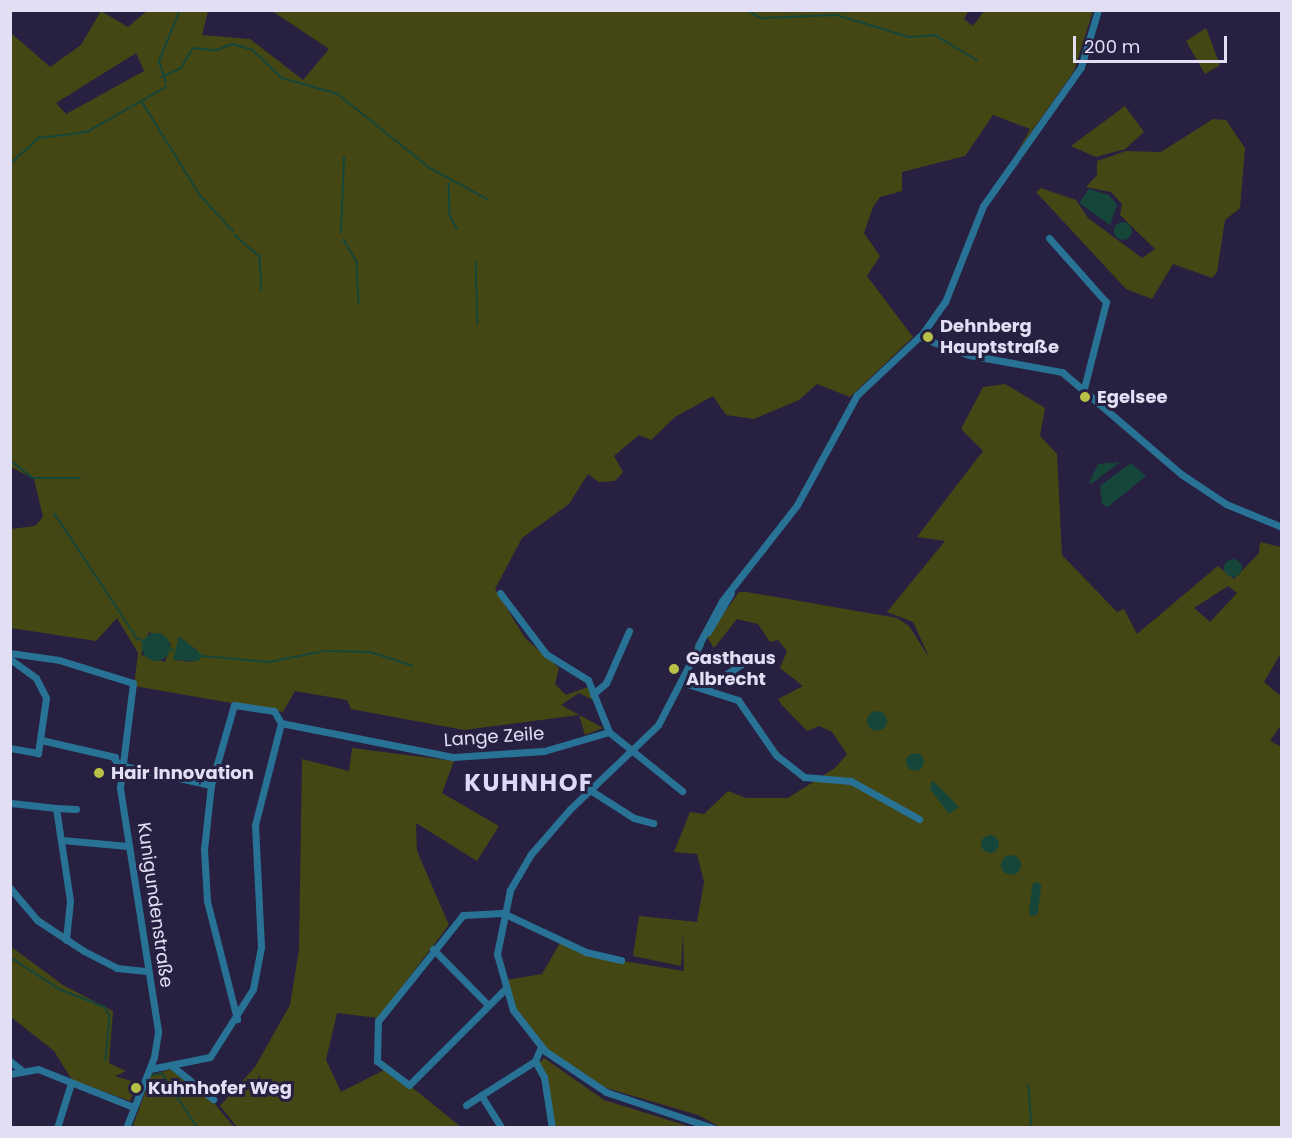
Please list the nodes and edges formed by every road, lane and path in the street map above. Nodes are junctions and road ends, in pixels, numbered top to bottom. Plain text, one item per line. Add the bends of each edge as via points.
1 (1098, 10) edge
2 (1049, 238) dead end
3 (919, 337) junction
4 (1083, 392) junction
5 (1281, 527) edge
6 (736, 583) junction
7 (500, 592) dead end
8 (629, 631) dead end
9 (698, 646) junction
10 (10, 653) edge
11 (755, 655) dead end
12 (10, 659) edge
13 (681, 682) junction
14 (706, 688) junction
15 (593, 694) junction
16 (281, 723) junction
17 (609, 732) junction
18 (41, 740) junction
19 (10, 748) edge
20 (630, 753) junction
21 (117, 760) junction
22 (211, 785) junction
23 (590, 790) junction
24 (682, 791) dead end
25 (11, 803) edge
26 (56, 807) junction
27 (76, 809) dead end
28 (919, 819) dead end
29 (653, 822) dead end
30 (62, 840) junction
31 (128, 846) dead end
32 (10, 888) edge
33 (503, 913) junction
34 (66, 940) junction
35 (433, 949) junction
36 (621, 960) dead end
37 (147, 971) junction
38 (504, 990) junction
39 (488, 1005) junction
40 (237, 1019) junction
41 (541, 1047) junction
42 (10, 1061) edge
43 (535, 1061) junction
44 (172, 1066) junction
45 (150, 1069) junction
46 (21, 1070) junction
47 (10, 1074) edge
48 (71, 1083) junction
49 (482, 1095) junction
50 (213, 1099) dead end
51 (466, 1105) dead end
52 (131, 1106) junction
53 (500, 1125) dead end
54 (57, 1128) edge
55 (126, 1128) edge
56 (552, 1128) edge
57 (713, 1128) edge

1 - 3 street via 1081,67 983,206 955,283
2 - 4 street via 1106,302
3 - 4 street via 969,356 1054,370
3 - 6 street via 857,395 797,505
4 - 5 street via 1181,474 1233,508
6 - 9 street
6 - 9 street
7 - 15 street via 532,638 557,663 588,680
8 - 15 street via 606,683
9 - 13 street
10 - 21 street, Kunigundenstraße via 59,660 133,683
11 - 14 street
12 - 18 street via 42,686 46,698
13 - 14 street
13 - 20 street via 658,725
14 - 28 street via 738,700 776,755 804,777 851,782
15 - 17 street
16 - 17 street, Lange Zeile via 453,757 543,751
16 - 22 street via 273,711 234,705
16 - 40 street via 255,825 259,968
17 - 20 street
18 - 19 street via 35,754
18 - 21 street
20 - 23 street
20 - 24 street
21 - 22 street
21 - 37 street, Kunigundenstraße
22 - 40 street via 204,849 207,901
23 - 29 street via 634,818
23 - 33 street via 531,854
25 - 26 street
26 - 27 street
26 - 30 street
30 - 31 street
30 - 34 street via 70,901
32 - 34 street via 37,920
33 - 35 street via 463,915
33 - 36 street via 586,952
33 - 38 street via 497,954
34 - 37 street via 117,968
35 - 39 street
35 - 39 street via 378,1022 377,1061 409,1085
37 - 45 street, Kunigundenstraße via 158,1032
38 - 39 street
38 - 41 street
40 - 44 street via 210,1057
41 - 43 street
41 - 57 street via 578,1077 634,1104
42 - 46 street
43 - 49 street
43 - 56 street via 544,1077
44 - 45 street
44 - 50 street
45 - 52 street, Kunigundenstraße
46 - 47 street
46 - 48 street via 38,1069
48 - 52 street
48 - 54 street
49 - 51 street
49 - 53 street
52 - 55 street, Kunigundenstraße

